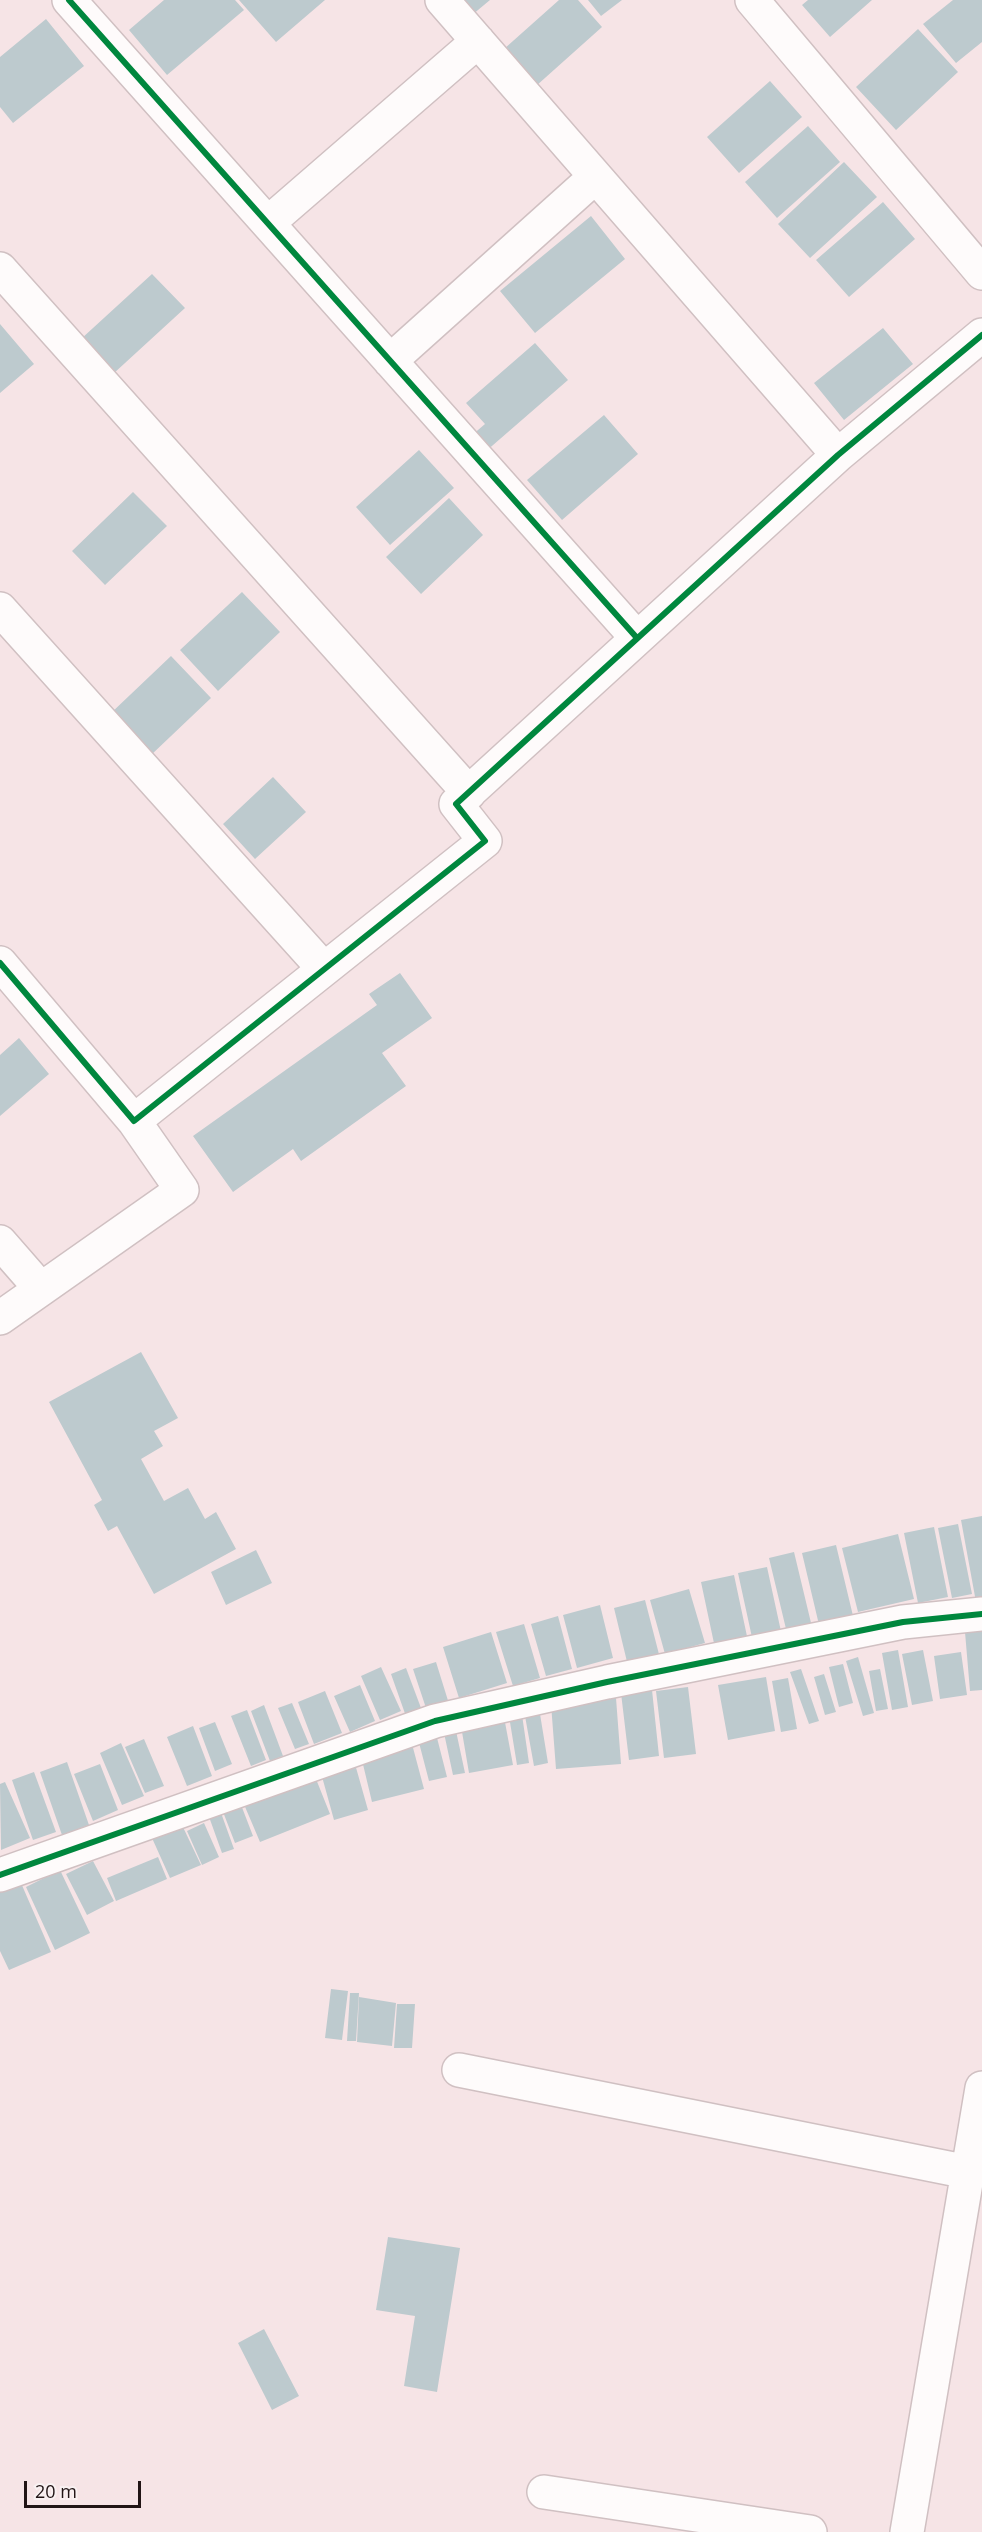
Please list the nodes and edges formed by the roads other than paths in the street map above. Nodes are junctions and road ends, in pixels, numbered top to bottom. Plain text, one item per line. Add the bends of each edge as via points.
1 (69, 0) edge
2 (442, 0) edge
3 (752, 0) edge
4 (478, 41) junction
5 (595, 177) junction
6 (268, 223) junction
7 (0, 269) edge
8 (982, 273) edge
9 (982, 335) edge
10 (390, 361) junction
11 (838, 455) junction
12 (0, 609) edge
13 (638, 638) junction
14 (469, 793) junction
15 (0, 963) edge
16 (324, 969) junction
17 (134, 1121) junction
18 (0, 1242) edge
19 (41, 1289) junction
20 (0, 1318) edge
21 (982, 1614) edge
22 (0, 1875) edge
23 (459, 2070) dead end
24 (982, 2088) edge
25 (968, 2172) junction
26 (544, 2492) dead end
27 (810, 2532) edge
28 (907, 2532) edge

1 - 6 street
2 - 4 street
3 - 8 street
4 - 5 street
4 - 6 street
5 - 10 street
5 - 11 street
6 - 10 street
7 - 14 street
9 - 11 street
10 - 13 street
11 - 13 street
12 - 16 street
13 - 14 street
14 - 16 street via 456,804 485,841
15 - 17 street
16 - 17 street
17 - 19 street via 182,1190
18 - 19 street
19 - 20 street
21 - 22 street via 903,1622 435,1721
23 - 25 street
24 - 25 street
25 - 28 street
26 - 27 street

